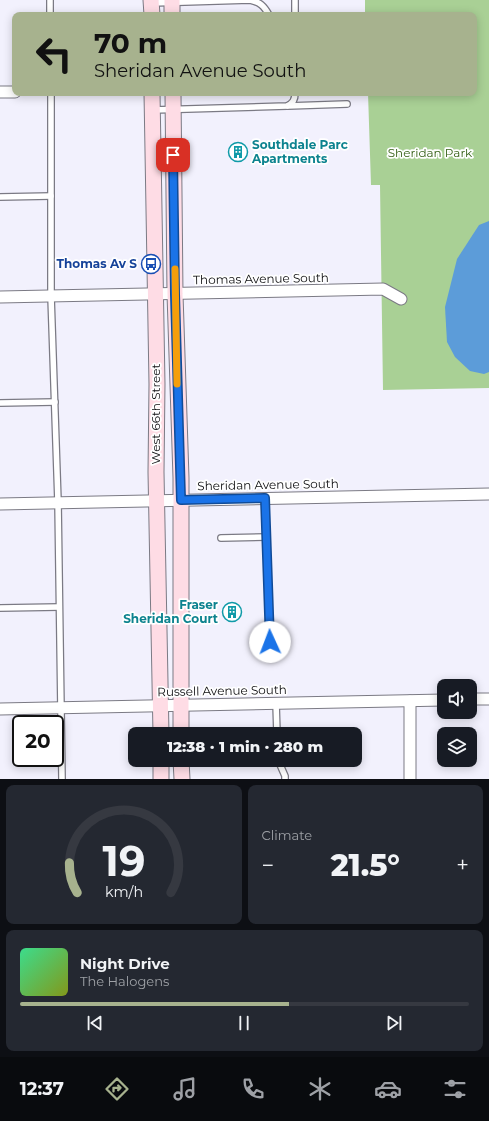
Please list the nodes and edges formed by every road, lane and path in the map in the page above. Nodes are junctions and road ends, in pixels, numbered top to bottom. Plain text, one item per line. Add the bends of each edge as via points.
1 (50, 0) edge
2 (295, 0) edge
3 (152, 6) edge
4 (172, 6) edge
5 (50, 12) edge
6 (267, 12) edge
7 (295, 12) edge
8 (0, 92) edge
9 (12, 92) edge
10 (51, 96) edge
11 (152, 96) edge
12 (173, 96) edge
13 (295, 96) edge
14 (347, 104) dead end
15 (287, 106) junction
16 (173, 109) junction
17 (153, 110) junction
18 (52, 196) junction
19 (0, 197) edge
20 (155, 294) junction
21 (175, 294) junction
22 (51, 296) junction
23 (0, 297) edge
24 (401, 299) dead end
25 (55, 402) junction
26 (0, 403) edge
27 (489, 494) edge
28 (265, 498) junction
29 (157, 500) junction
30 (181, 500) junction
31 (58, 502) junction
32 (0, 504) edge
33 (266, 537) junction
34 (221, 538) dead end
35 (59, 607) junction
36 (0, 608) edge
37 (270, 642) dead end
38 (477, 699) edge
39 (489, 699) edge
40 (437, 700) edge
41 (410, 701) junction
42 (276, 703) junction
43 (180, 705) junction
44 (160, 706) junction
45 (61, 708) junction
46 (0, 709) edge
47 (161, 727) edge
48 (181, 727) edge
49 (277, 727) edge
50 (161, 767) edge
51 (181, 767) edge
52 (281, 767) edge
53 (62, 779) edge
54 (161, 779) edge
55 (182, 779) edge
56 (285, 779) edge
57 (410, 779) edge

1 - 5 lane
2 - 7 lane
3 - 4 lane
4 - 6 lane via 250,0 258,1
8 - 9 street
10 - 18 lane
11 - 17 main road, West 66th Street
12 - 16 main road, West 66th Street
13 - 15 lane via 292,103
14 - 15 lane
15 - 16 lane
16 - 17 lane
16 - 21 main road, West 66th Street
17 - 20 main road, West 66th Street
18 - 19 lane
18 - 22 lane
20 - 21 street, Thomas Avenue South
20 - 22 street, Thomas Avenue South
20 - 29 main road, West 66th Street
21 - 24 street, Thomas Avenue South via 383,289
21 - 30 main road, West 66th Street
22 - 23 street, Thomas Avenue South
22 - 25 lane
25 - 26 lane
25 - 31 lane
27 - 28 street, Sheridan Avenue South
28 - 30 street, Sheridan Avenue South
28 - 33 lane
29 - 30 street, Sheridan Avenue South
29 - 31 street, Sheridan Avenue South
29 - 44 main road, West 66th Street
30 - 43 main road, West 66th Street
31 - 32 street, Sheridan Avenue South
31 - 35 lane
33 - 34 lane
33 - 37 lane
35 - 36 lane
35 - 45 lane
38 - 39 street
40 - 41 street, Russell Avenue South
41 - 42 street, Russell Avenue South
41 - 57 street
42 - 43 street, Russell Avenue South
42 - 49 lane
43 - 44 street, Russell Avenue South
43 - 48 main road, West 66th Street
44 - 45 street, Russell Avenue South
44 - 47 main road, West 66th Street
45 - 46 street, Russell Avenue South
45 - 53 lane
50 - 54 main road
51 - 55 main road
52 - 56 lane

